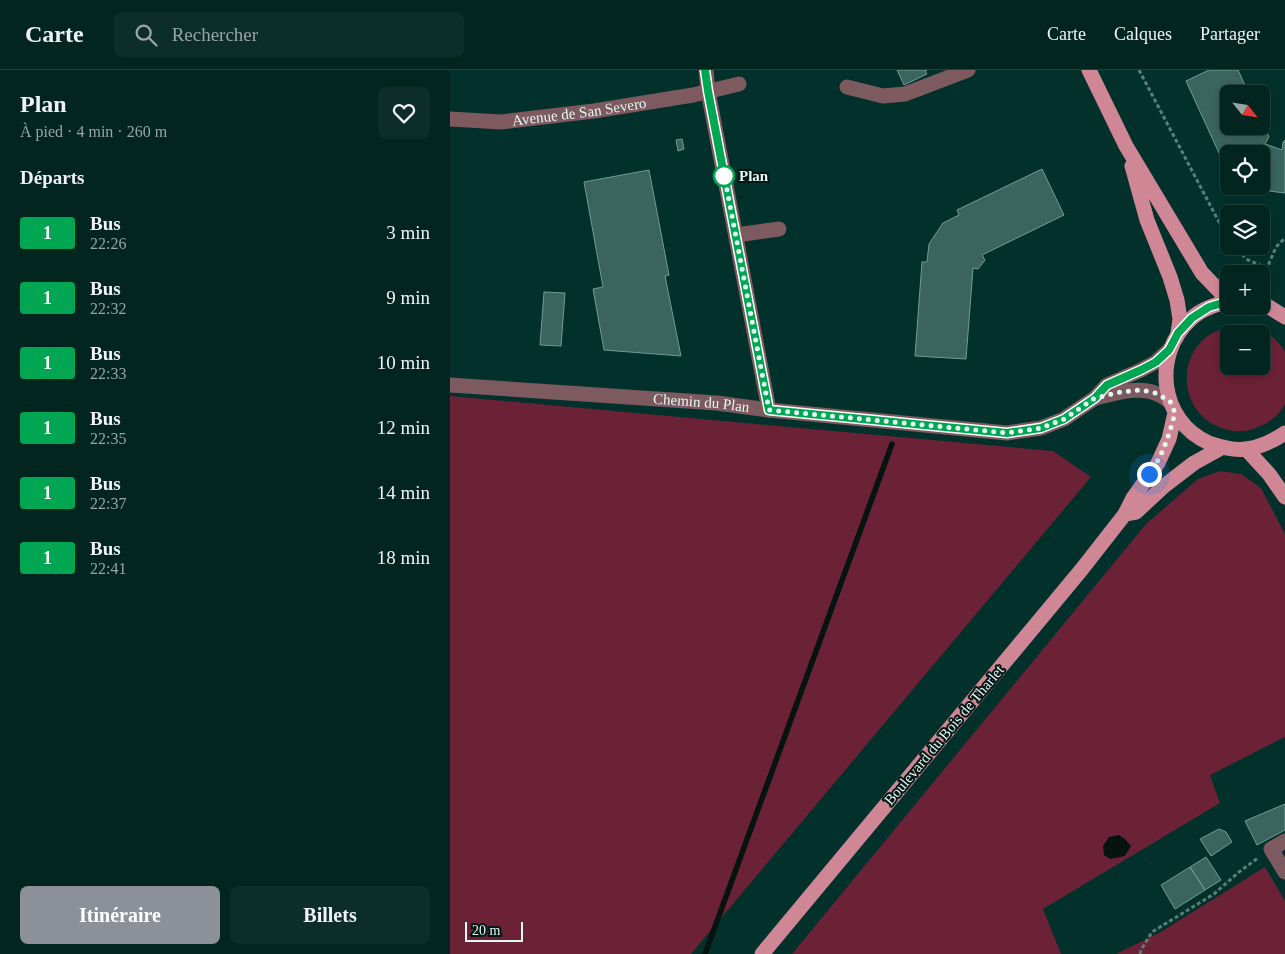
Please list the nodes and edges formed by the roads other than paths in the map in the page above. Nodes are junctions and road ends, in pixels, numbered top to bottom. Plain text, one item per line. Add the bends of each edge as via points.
1 (706, 70) edge
2 (968, 70) edge
3 (1090, 70) edge
4 (739, 84) dead end
5 (847, 87) dead end
6 (708, 91) junction
7 (450, 119) edge
8 (1126, 146) junction
9 (779, 229) dead end
10 (736, 235) junction
11 (1220, 292) edge
12 (1220, 304) edge
13 (1270, 307) edge
14 (1282, 312) edge
15 (1178, 333) junction
16 (1169, 350) junction
17 (450, 385) edge
18 (1095, 398) junction
19 (1172, 407) junction
20 (769, 410) junction
21 (1285, 433) edge
22 (1223, 447) junction
23 (1246, 449) junction
24 (1285, 497) edge
25 (1125, 514) junction
26 (1285, 841) edge
27 (1285, 872) edge
28 (762, 954) edge

1 - 6 street
2 - 5 street via 905,94 883,96
3 - 8 main road
4 - 6 street, Avenue de San Severo
6 - 7 street, Avenue de San Severo via 594,111 500,122
6 - 10 street
8 - 11 main road via 1202,273
8 - 15 main road via 1177,300
9 - 10 street
10 - 20 street
12 - 15 main road via 1192,318
13 - 14 main road
15 - 16 main road
16 - 18 street, Chemin du Plan via 1156,362 1107,385
16 - 19 main road via 1165,378
17 - 20 street, Chemin du Plan via 717,403
18 - 19 street, Chemin du Plan via 1141,390 1155,393
18 - 20 street, Chemin du Plan via 1064,419 1041,428 1007,433
19 - 22 main road via 1192,433
19 - 25 main road, Boulevard du Bois de Tharlet via 1168,439 1158,463 1132,498
21 - 23 main road via 1266,444
22 - 23 main road
22 - 25 main road, Boulevard du Bois de Tharlet via 1194,463 1136,512
23 - 24 main road
25 - 28 main road, Boulevard du Bois de Tharlet
26 - 27 street via 1271,849

